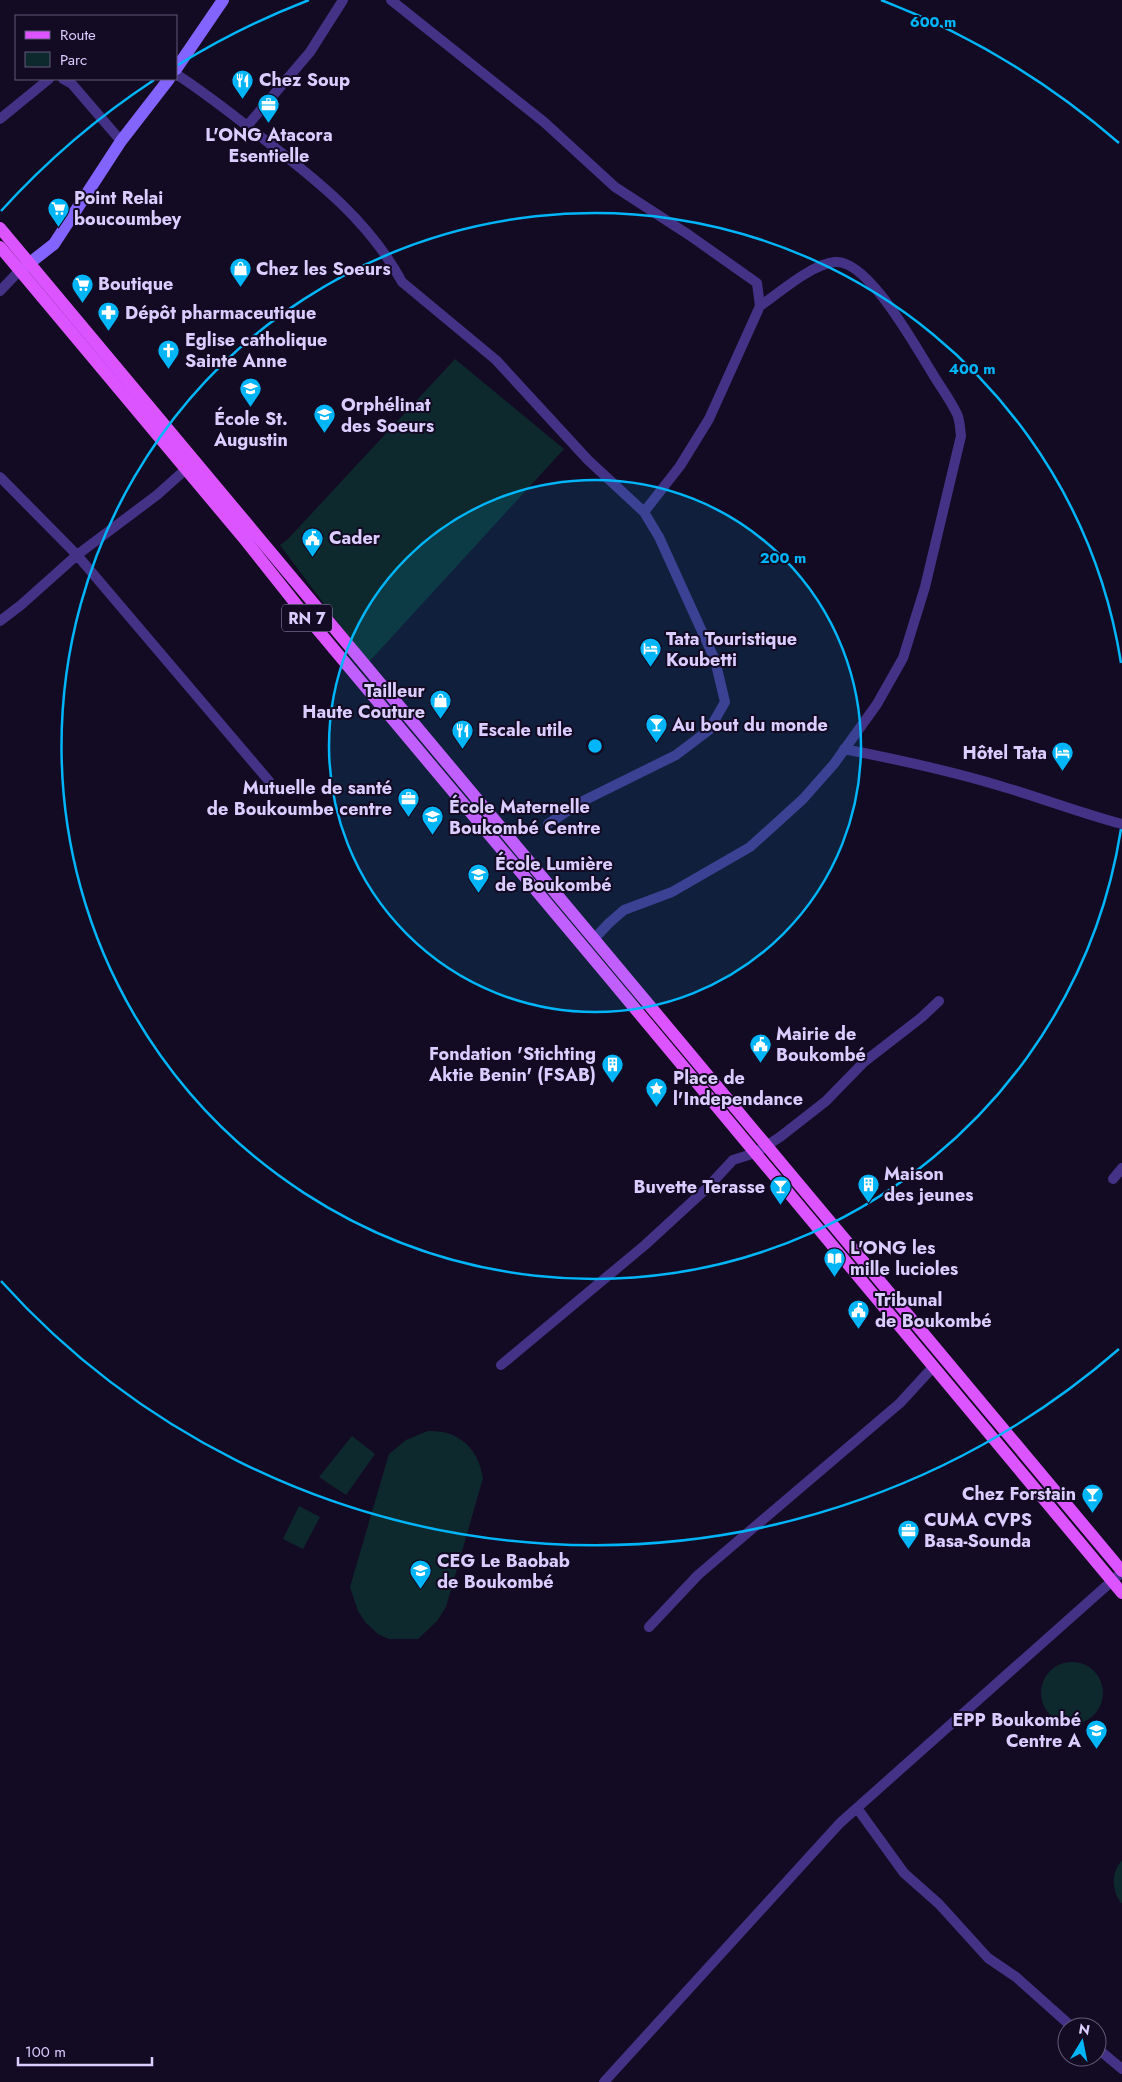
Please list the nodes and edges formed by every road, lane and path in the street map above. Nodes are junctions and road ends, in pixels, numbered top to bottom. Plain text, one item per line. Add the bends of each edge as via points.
1 (223, 0) edge
2 (343, 0) edge
3 (391, 0) edge
4 (178, 66) edge
5 (178, 75) edge
6 (47, 80) edge
7 (65, 80) edge
8 (168, 80) edge
9 (0, 120) edge
10 (247, 126) junction
11 (121, 142) junction
12 (0, 228) edge
13 (0, 247) edge
14 (25, 266) junction
15 (0, 291) edge
16 (760, 306) junction
17 (185, 470) junction
18 (0, 477) edge
19 (644, 512) junction
20 (77, 555) junction
21 (0, 621) edge
22 (844, 749) junction
23 (269, 781) dead end
24 (548, 824) dead end
25 (1122, 824) edge
26 (594, 939) junction
27 (939, 1001) dead end
28 (766, 1146) junction
29 (755, 1153) junction
30 (1122, 1168) edge
31 (1113, 1179) dead end
32 (501, 1365) dead end
33 (933, 1367) junction
34 (1122, 1572) edge
35 (1113, 1581) junction
36 (1122, 1593) edge
37 (649, 1627) dead end
38 (857, 1808) junction
39 (1061, 2017) edge
40 (1107, 2056) edge
41 (1122, 2069) edge
42 (604, 2082) edge

1 - 4 main road
2 - 10 street via 310,52
3 - 16 street via 544,122 615,187 757,283
5 - 10 street
6 - 9 street
7 - 11 street via 72,84
8 - 11 main road
10 - 19 street via 333,194 365,228 402,282 496,360 588,460
11 - 14 main road via 54,244
12 - 14 main road, RN 7
13 - 14 main road, RN 7
14 - 15 street
14 - 17 main road, RN 7
14 - 26 main road, RN 7
16 - 19 street via 708,418 680,466
16 - 22 street via 811,269 843,262 857,270 900,320 957,415 961,436 925,587 902,658 877,704
17 - 20 street via 157,496
17 - 29 main road, RN 7
18 - 20 street
19 - 24 street via 659,537 715,660 725,702 709,730 676,755 581,802
20 - 21 street
20 - 23 street
22 - 25 street via 998,785
22 - 26 street via 803,799 750,847 672,892 624,910
26 - 28 main road, RN 7
27 - 28 street via 864,1062 826,1101
28 - 29 street
28 - 34 main road, RN 7
29 - 32 street via 733,1160 645,1245
29 - 33 main road, RN 7
30 - 31 street
33 - 35 main road, RN 7
33 - 37 street via 900,1403 698,1575
34 - 35 street
35 - 36 main road, RN 7
35 - 38 street
38 - 39 street via 904,1873 939,1904 988,1958 1016,1977
38 - 42 street
40 - 41 street

